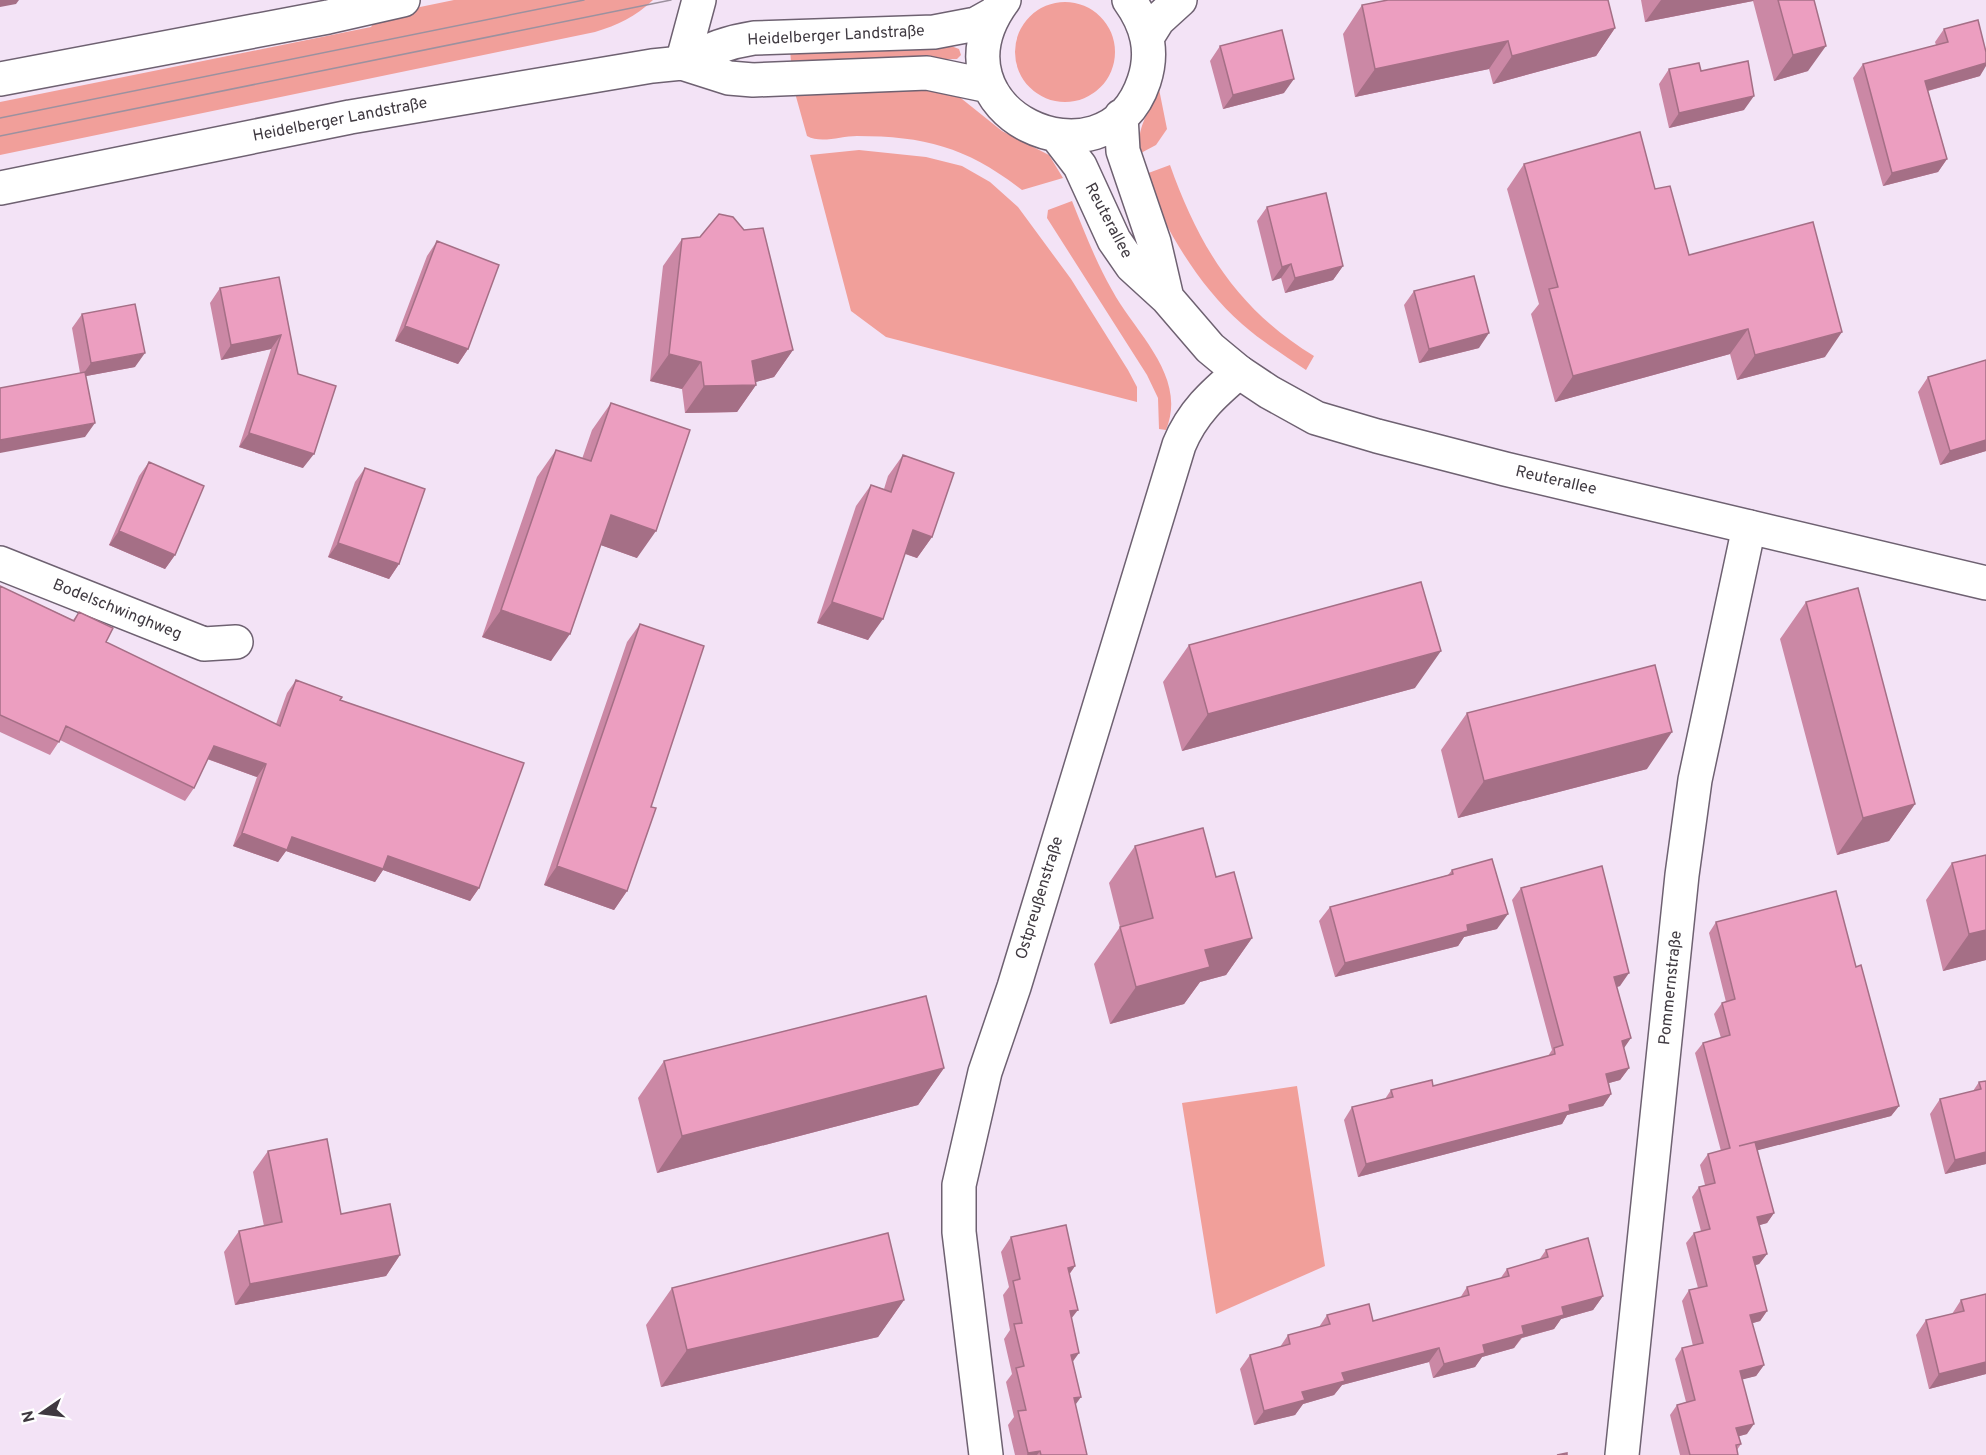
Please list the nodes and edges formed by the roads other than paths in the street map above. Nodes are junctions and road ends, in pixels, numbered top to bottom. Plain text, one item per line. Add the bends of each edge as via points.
1 (403, 0) edge
2 (699, 0) edge
3 (1129, 0) edge
4 (1180, 0) edge
5 (998, 8) edge
6 (1148, 36) junction
7 (682, 63) junction
8 (0, 79) edge
9 (989, 86) junction
10 (1121, 116) junction
11 (1058, 136) junction
12 (0, 188) edge
13 (1167, 298) junction
14 (1239, 372) junction
15 (1749, 526) junction
16 (0, 563) edge
17 (1986, 584) edge
18 (236, 642) dead end
19 (986, 1455) edge
20 (1622, 1455) edge

1 - 8 street
2 - 7 street
3 - 6 street
4 - 6 street via 1158,20
5 - 7 street, Heidelberger Landstraße via 976,24 933,32 727,42
5 - 9 street via 983,50
6 - 10 street via 1148,69 1133,102
7 - 9 street, Heidelberger Landstraße via 729,78 753,80 927,73
7 - 12 street, Heidelberger Landstraße via 350,117
9 - 11 street via 1017,121 1035,132
10 - 11 street via 1102,129 1080,136
10 - 13 street, Reuterallee via 1123,151 1154,242
11 - 13 street, Reuterallee via 1080,166 1114,240 1132,266
13 - 14 street, Reuterallee via 1210,348
14 - 15 street, Reuterallee via 1316,418 1339,426
14 - 19 street, Ostpreußenstraße via 1204,401 1179,445 985,1072 959,1185 959,1232
15 - 17 street, Reuterallee
15 - 20 street, Pommernstraße via 1695,780 1682,875
16 - 18 street, Bodelschwinghweg via 204,644

